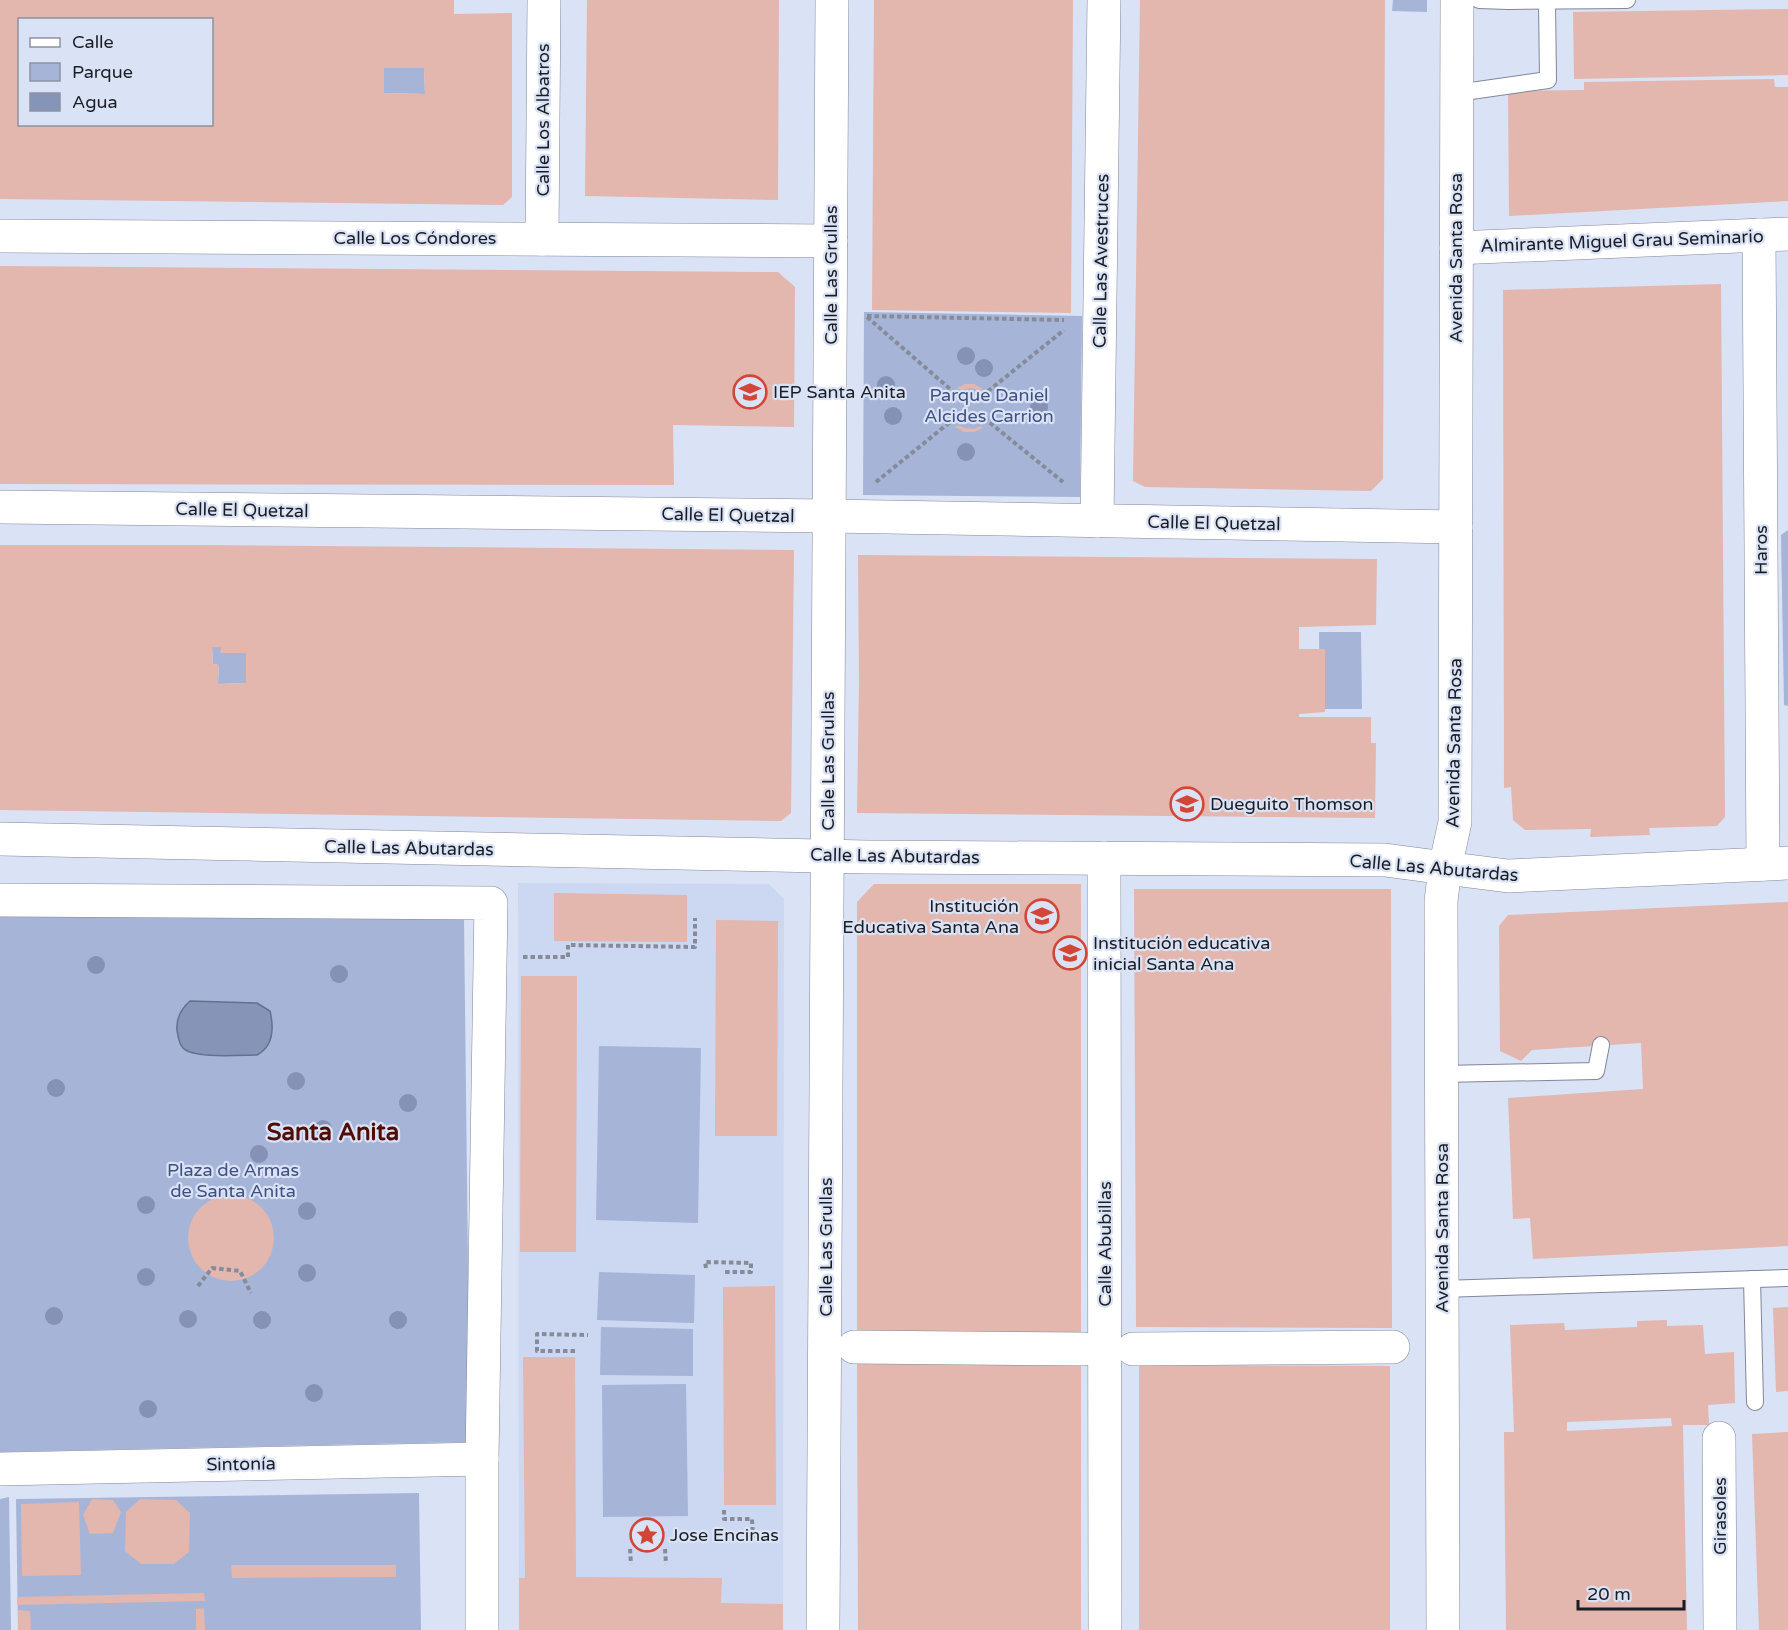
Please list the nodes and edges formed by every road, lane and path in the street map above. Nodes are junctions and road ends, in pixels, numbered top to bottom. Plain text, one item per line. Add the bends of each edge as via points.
1 (543, 0) edge
2 (832, 0) edge
3 (1104, 0) edge
4 (1457, 0) edge
5 (1479, 0) edge
6 (1627, 0) edge
7 (1547, 1) edge
8 (1456, 93) junction
9 (1773, 235) edge
10 (0, 236) edge
11 (542, 239) junction
12 (831, 241) junction
13 (1456, 248) junction
14 (1065, 320) dead end
15 (1068, 327) dead end
16 (957, 395) dead end
17 (982, 396) dead end
18 (955, 418) dead end
19 (984, 418) dead end
20 (875, 483) dead end
21 (1066, 485) dead end
22 (1775, 505) edge
23 (0, 507) edge
24 (830, 516) junction
25 (1097, 521) junction
26 (1456, 527) junction
27 (0, 839) edge
28 (828, 856) junction
29 (1104, 858) junction
30 (1776, 864) edge
31 (1445, 868) junction
32 (0, 900) edge
33 (695, 918) dead end
34 (518, 957) dead end
35 (1601, 1045) dead end
36 (1441, 1074) junction
37 (705, 1268) dead end
38 (723, 1272) dead end
39 (1788, 1278) edge
40 (1752, 1279) junction
41 (198, 1286) dead end
42 (1442, 1289) junction
43 (251, 1293) dead end
44 (588, 1335) dead end
45 (854, 1347) dead end
46 (1393, 1347) dead end
47 (1084, 1349) dead end
48 (1134, 1349) dead end
49 (575, 1351) dead end
50 (1755, 1402) dead end
51 (1719, 1438) dead end
52 (482, 1459) junction
53 (0, 1469) edge
54 (724, 1510) dead end
55 (753, 1538) dead end
56 (630, 1549) dead end
57 (665, 1549) dead end
58 (631, 1564) dead end
59 (666, 1564) dead end
60 (482, 1630) edge
61 (823, 1630) edge
62 (1105, 1630) edge
63 (1443, 1630) edge
64 (1720, 1630) edge

1 - 11 street, Calle Los Albatros
2 - 12 street, Calle Las Grullas
3 - 25 street, Calle Las Avestruces
4 - 8 street, Avenida Santa Rosa
5 - 7 lane
6 - 7 lane
7 - 8 lane via 1548,80
8 - 13 street, Avenida Santa Rosa
9 - 13 street, Almirante Miguel Grau Seminario
9 - 22 street, Haros
10 - 11 street, Calle Los Cóndores
11 - 12 street, Calle Los Cóndores
12 - 24 street, Calle Las Grullas
13 - 26 street, Avenida Santa Rosa
14 - 16 path via 867,316
15 - 17 path
18 - 20 path
19 - 21 path
22 - 30 street, Haros
23 - 24 street, Calle El Quetzal
24 - 25 street, Calle El Quetzal
24 - 28 street, Calle Las Grullas
25 - 26 street, Calle El Quetzal
26 - 31 street, Avenida Santa Rosa via 1455,822
27 - 28 street, Calle Las Abutardas
28 - 29 street, Calle Las Abutardas
28 - 61 street, Calle Las Grullas
29 - 31 street, Calle Las Abutardas via 1385,860
29 - 62 street, Calle Abubillas
30 - 31 street, Calle Las Abutardas via 1509,876
31 - 36 street, Avenida Santa Rosa via 1441,901
32 - 52 street via 490,903
33 - 34 path via 695,947 568,945 568,957
35 - 36 lane via 1596,1071
36 - 42 street, Avenida Santa Rosa
37 - 38 path via 705,1262 751,1263 751,1272
39 - 40 lane
40 - 42 lane
40 - 50 lane
41 - 43 path via 212,1268 240,1271
42 - 63 street, Avenida Santa Rosa
44 - 49 path via 537,1334 537,1351
45 - 47 street
46 - 48 street
51 - 64 street, Girasoles
52 - 53 street, Sintonía
52 - 60 street
54 - 55 path via 724,1519 752,1519
56 - 58 path
57 - 59 path

